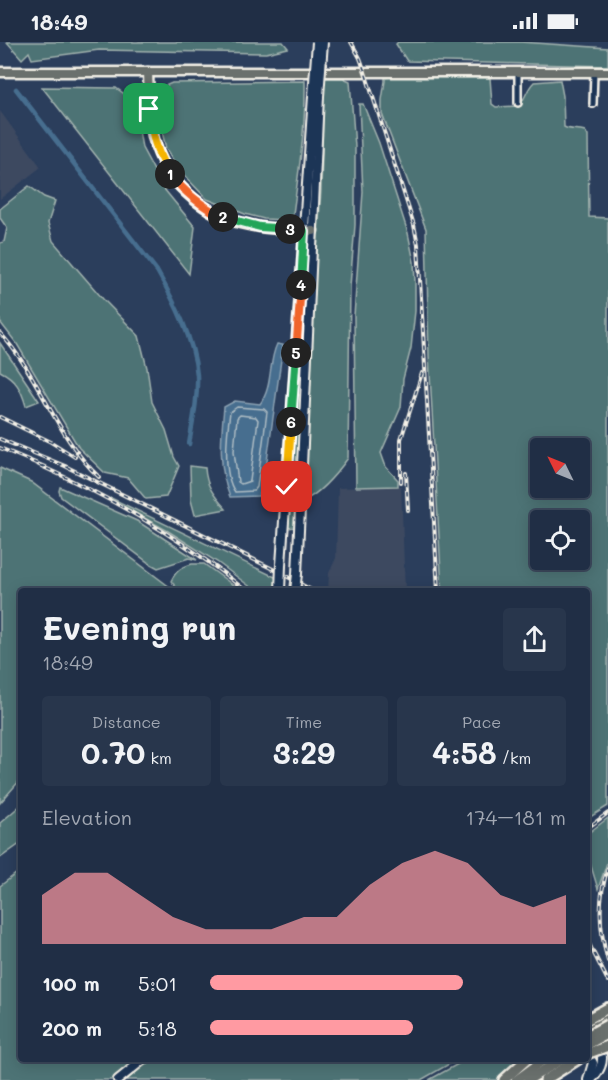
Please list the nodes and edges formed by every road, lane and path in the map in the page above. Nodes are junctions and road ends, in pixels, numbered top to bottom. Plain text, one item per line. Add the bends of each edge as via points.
1 (317, 42) edge
2 (323, 42) edge
3 (0, 72) edge
4 (148, 72) junction
5 (518, 72) junction
6 (594, 72) junction
7 (608, 72) edge
8 (316, 96) junction
9 (518, 103) dead end
10 (593, 104) dead end
11 (309, 231) junction
12 (280, 588) edge
13 (295, 588) edge
14 (608, 1008) edge
15 (590, 1018) edge
16 (608, 1019) edge
17 (608, 1024) edge
18 (590, 1029) edge
19 (608, 1033) edge
20 (590, 1034) edge
21 (590, 1035) edge
22 (590, 1043) edge
23 (608, 1046) edge
24 (590, 1051) edge
25 (590, 1056) edge
26 (140, 1062) edge
27 (524, 1062) edge
28 (533, 1062) edge
29 (541, 1062) edge
30 (559, 1064) edge
31 (118, 1080) edge
32 (504, 1080) edge
33 (511, 1080) edge
34 (516, 1080) edge
35 (528, 1080) edge
36 (545, 1080) edge
37 (590, 1080) edge

1 - 8 main road, bridge
2 - 8 main road, bridge
3 - 4 main road
4 - 5 main road
4 - 11 main road via 154,142 167,170 186,193 212,211 241,223
5 - 6 main road
5 - 9 street
6 - 7 main road
6 - 10 street
8 - 11 main road
11 - 12 main road, bridge
11 - 13 main road, bridge
14 - 15 highway
16 - 18 main road, bridge
17 - 20 main road, bridge
19 - 22 highway, bridge
21 - 37 main road via 603,1057 600,1069
23 - 24 highway, bridge
25 - 37 main road
26 - 31 main road
27 - 32 highway
28 - 33 main road
29 - 34 main road
30 - 35 highway
30 - 36 highway

